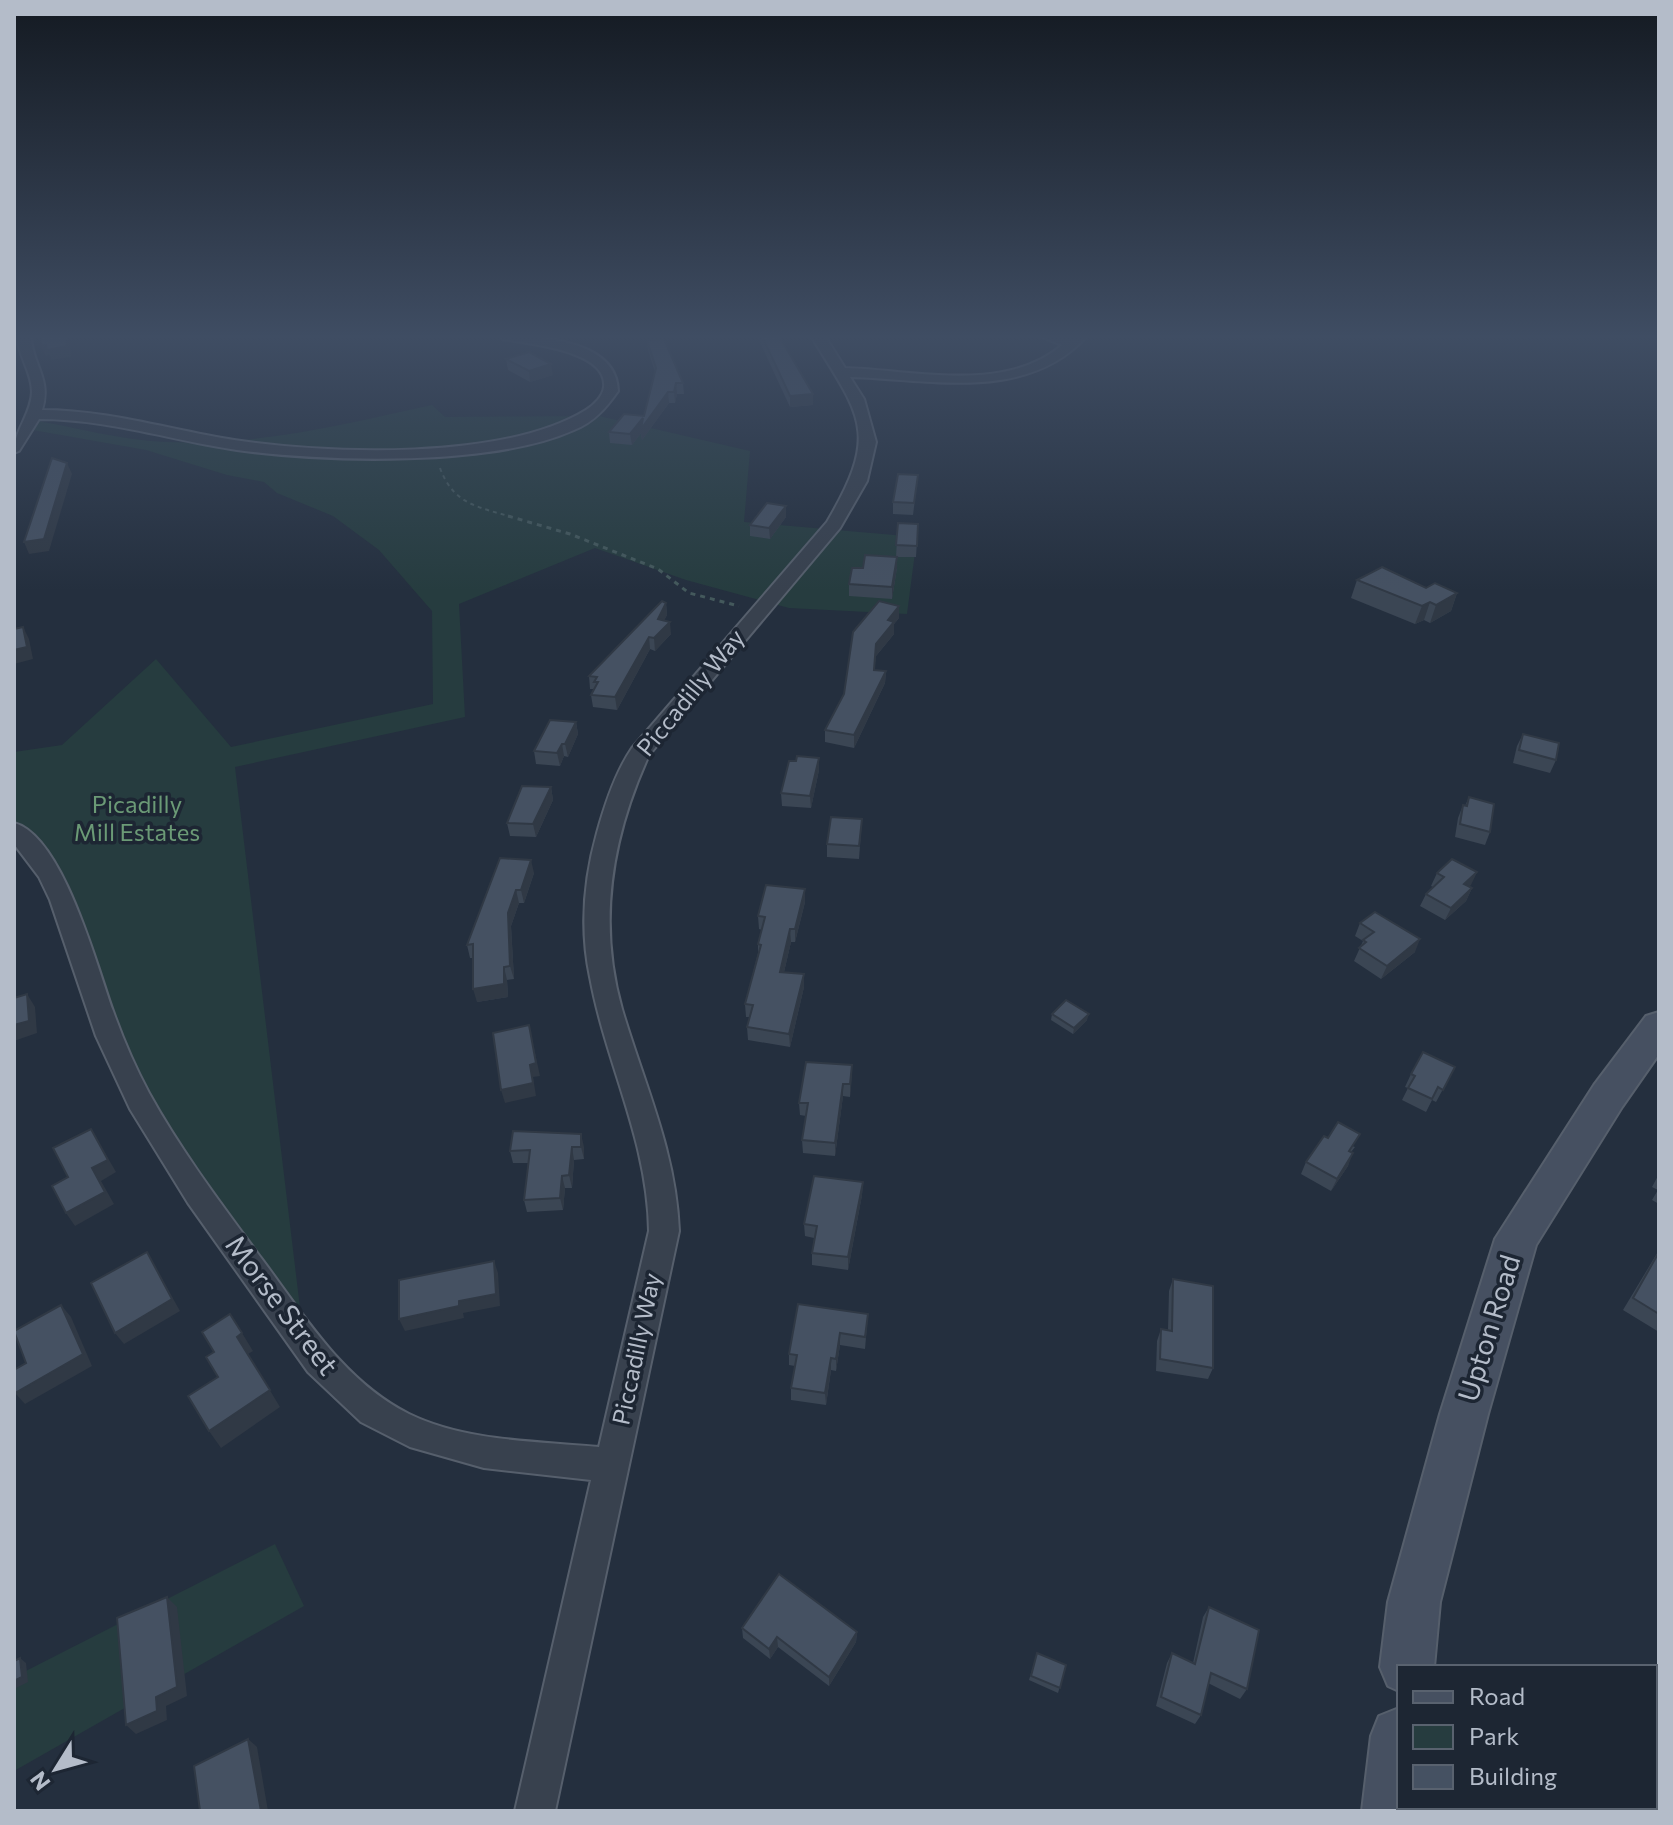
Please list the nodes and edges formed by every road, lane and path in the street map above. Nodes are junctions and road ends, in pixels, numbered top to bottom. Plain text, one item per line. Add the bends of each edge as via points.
1 (30, 421) edge
2 (121, 421) edge
3 (576, 421) edge
4 (865, 421) edge
5 (14, 448) edge
6 (433, 451) junction
7 (758, 611) junction
8 (14, 830) edge
9 (1659, 1026) edge
10 (612, 1465) junction
11 (1407, 1665) edge
12 (1397, 1755) edge
13 (535, 1811) edge
14 (1391, 1811) edge

1 - 5 street
2 - 6 street via 268,449
3 - 6 street via 497,447
4 - 7 street, Piccadilly Way via 866,462 834,524
6 - 7 path via 445,482 462,502 570,534 658,569 689,593
7 - 10 street, Piccadilly Way via 639,753 620,790 597,890 596,942 608,1006 657,1152 665,1196 664,1231
8 - 10 street, Morse Street via 59,888 118,1058 169,1150 317,1359 352,1394 408,1431 480,1452
9 - 11 main road, Upton Road via 1516,1239 1414,1602
10 - 13 street
12 - 14 main road

